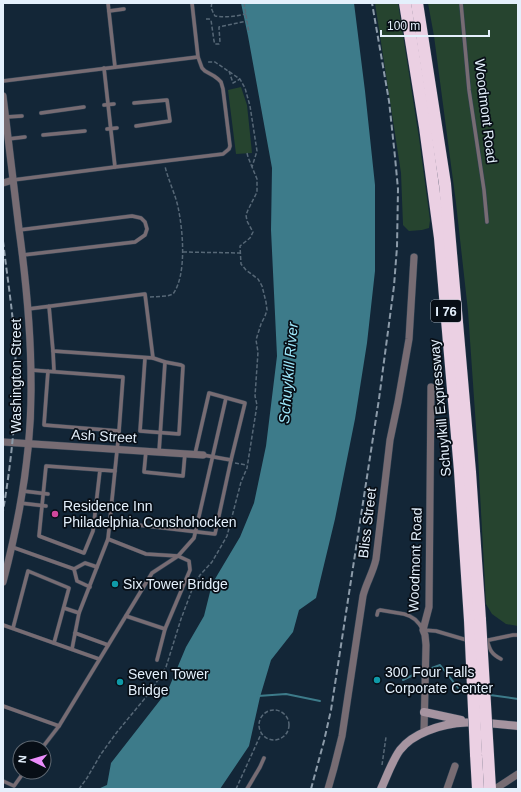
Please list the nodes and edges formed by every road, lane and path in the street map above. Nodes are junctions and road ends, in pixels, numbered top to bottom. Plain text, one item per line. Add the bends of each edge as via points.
1 (108, 3) edge
2 (192, 3) edge
3 (212, 3) edge
4 (244, 3) edge
5 (405, 3) edge
6 (416, 3) edge
7 (461, 3) edge
8 (124, 10) dead end
9 (109, 11) junction
10 (246, 14) junction
11 (206, 19) dead end
12 (247, 21) junction
13 (249, 33) dead end
14 (198, 57) junction
15 (208, 62) dead end
16 (115, 67) junction
17 (104, 68) junction
18 (229, 71) junction
19 (240, 79) junction
20 (3, 81) edge
21 (3, 96) edge
22 (134, 103) dead end
23 (114, 104) dead end
24 (106, 105) junction
25 (84, 107) dead end
26 (41, 113) dead end
27 (22, 116) dead end
28 (6, 118) junction
29 (136, 126) dead end
30 (118, 128) dead end
31 (108, 129) junction
32 (85, 131) dead end
33 (43, 135) dead end
34 (24, 137) dead end
35 (8, 139) junction
36 (247, 153) dead end
37 (115, 167) junction
38 (165, 167) dead end
39 (252, 167) junction
40 (13, 180) junction
41 (3, 182) edge
42 (487, 222) dead end
43 (19, 230) junction
44 (182, 252) junction
45 (241, 253) junction
46 (23, 255) junction
47 (414, 257) dead end
48 (146, 298) junction
49 (49, 306) junction
50 (28, 309) junction
51 (53, 351) junction
52 (145, 358) junction
53 (153, 358) junction
54 (165, 362) junction
55 (31, 370) junction
56 (48, 371) junction
57 (54, 371) junction
58 (431, 387) dead end
59 (226, 398) junction
60 (119, 431) junction
61 (160, 432) junction
62 (3, 442) edge
63 (29, 444) junction
64 (117, 450) junction
65 (146, 451) junction
66 (158, 452) junction
67 (185, 454) junction
68 (195, 454) junction
69 (203, 455) joint
70 (213, 456) junction
71 (231, 460) junction
72 (241, 464) dead end
73 (247, 465) junction
74 (100, 470) junction
75 (115, 471) junction
76 (22, 490) junction
77 (45, 494) junction
78 (20, 503) junction
79 (44, 506) junction
80 (138, 525) dead end
81 (195, 531) junction
82 (108, 539) junction
83 (12, 547) junction
84 (178, 556) junction
85 (97, 567) junction
86 (74, 569) junction
87 (3, 582) edge
88 (90, 587) junction
89 (64, 608) junction
90 (79, 613) junction
91 (377, 615) dead end
92 (126, 616) junction
93 (475, 620) junction
94 (3, 624) edge
95 (13, 628) junction
96 (165, 630) junction
97 (423, 630) junction
98 (75, 632) junction
99 (518, 635) edge
100 (487, 640) junction
101 (54, 642) junction
102 (473, 642) dead end
103 (479, 642) dead end
104 (108, 645) junction
105 (72, 649) junction
106 (99, 659) junction
107 (500, 659) dead end
108 (157, 660) dead end
109 (3, 706) edge
110 (424, 712) junction
111 (470, 722) junction
112 (59, 726) junction
113 (518, 726) edge
114 (424, 732) junction
115 (261, 734) junction
116 (386, 737) dead end
117 (48, 740) edge
118 (482, 755) junction
119 (264, 758) dead end
120 (382, 764) dead end
121 (455, 766) dead end
122 (518, 774) edge
123 (3, 781) edge
124 (15, 788) edge
125 (494, 788) edge
126 (79, 789) edge
127 (236, 789) edge
128 (247, 789) edge
129 (328, 789) edge
130 (381, 789) edge
131 (447, 789) edge
132 (478, 789) edge

1 - 9 lane
2 - 14 lane
3 - 10 path via 215,16
4 - 10 path
5 - 93 highway, Schuylkill Expressway / I 76 via 440,238
6 - 93 highway, Schuylkill Expressway / I 76 via 445,184 470,472
7 - 42 lane, Woodmont Road via 469,90
8 - 9 lane
9 - 16 lane
10 - 12 path
11 - 12 path via 211,20 215,44 220,42 219,27
12 - 13 path
14 - 16 lane
14 - 37 lane via 205,72 221,82 229,149 223,154
15 - 18 path via 215,62
16 - 17 lane
17 - 20 lane
17 - 24 lane
18 - 19 path
18 - 19 path via 233,83
19 - 39 path via 250,106 257,151
21 - 28 street, Washington Street
22 - 29 lane via 167,100 170,121
23 - 24 lane
24 - 31 lane
25 - 26 lane
27 - 28 lane
28 - 35 street, Washington Street
30 - 31 lane
31 - 37 lane
32 - 33 lane
34 - 35 lane
35 - 40 street, Washington Street
36 - 39 path
37 - 40 lane
38 - 44 path via 178,207
39 - 45 path via 257,179 257,192 246,215 253,232 240,246
40 - 41 street
40 - 43 street, Washington Street
43 - 46 street, Washington Street
43 - 46 lane via 132,216 141,218 147,229 145,235 136,242
44 - 45 path
44 - 48 path via 179,284 173,294
45 - 73 path via 241,264 262,286 267,310 256,340 257,405
46 - 50 street, Washington Street
47 - 129 street, Bliss Street via 409,338 390,440 373,572 364,592 364,608 342,736
48 - 49 lane via 145,294
48 - 53 lane
49 - 50 lane
49 - 51 lane
50 - 55 street, Washington Street
51 - 52 lane
51 - 57 lane
52 - 53 lane
52 - 61 lane via 140,431
53 - 54 lane
54 - 61 lane
54 - 61 lane via 183,366 181,411 179,434
55 - 56 lane
55 - 63 street, Washington Street
56 - 57 lane
56 - 60 lane via 44,425
57 - 60 lane via 123,377
58 - 97 street, Woodmont Road via 428,607
59 - 68 lane via 209,394
59 - 70 lane
59 - 71 lane via 245,403
60 - 64 lane
61 - 66 lane
62 - 63 street, Ash Street
63 - 64 street, Ash Street
63 - 76 street, Washington Street
64 - 65 street, Ash Street
64 - 75 lane
65 - 66 street, Ash Street
65 - 67 lane via 144,472 183,476
66 - 67 street, Ash Street
67 - 68 street, Ash Street
68 - 69 street, Ash Street
69 - 70 lane
70 - 71 lane
70 - 81 lane
71 - 81 lane via 215,534
72 - 73 path
73 - 126 path via 227,536 194,587 166,667 151,691 113,737
74 - 75 lane
74 - 77 lane via 46,466
74 - 79 lane via 94,531 84,553 38,536
75 - 82 lane
76 - 77 lane
76 - 78 street, Washington Street
77 - 79 lane
78 - 79 lane
78 - 83 street, Washington Street
80 - 81 lane
81 - 84 lane via 194,538
82 - 84 lane via 146,554
82 - 85 lane
83 - 86 lane
83 - 87 street, Washington Street
84 - 92 lane via 152,573
84 - 96 lane via 189,561 190,570
85 - 86 lane via 85,563
85 - 88 lane
86 - 88 lane via 77,581
88 - 90 lane
89 - 90 lane
89 - 95 lane via 69,588 28,571
89 - 101 lane
90 - 98 lane
91 - 97 lane via 380,610 408,615
92 - 96 lane
92 - 104 lane
93 - 118 highway, Schuylkill Expressway / I 76, bridge
94 - 95 lane
95 - 101 lane
96 - 108 lane
97 - 102 lane via 436,631
97 - 110 street, Woodmont Road via 426,640
98 - 104 lane
98 - 105 lane
99 - 100 lane
100 - 103 lane
100 - 107 lane via 494,656
101 - 105 lane
104 - 106 lane
105 - 106 lane
106 - 112 lane
109 - 112 lane
110 - 111 main road
110 - 114 street, Woodmont Road
111 - 113 main road
111 - 114 main road via 442,725
112 - 117 lane
114 - 130 main road via 410,740 400,751
115 - 115 path via 259,722 266,712 282,712 287,718 288,731 280,740 271,740
115 - 127 path
116 - 120 path
118 - 125 highway, Schuylkill Expressway / I 76
118 - 132 highway, Schuylkill Expressway / I 76
119 - 128 lane
121 - 131 street
122 - 125 street
123 - 124 lane

